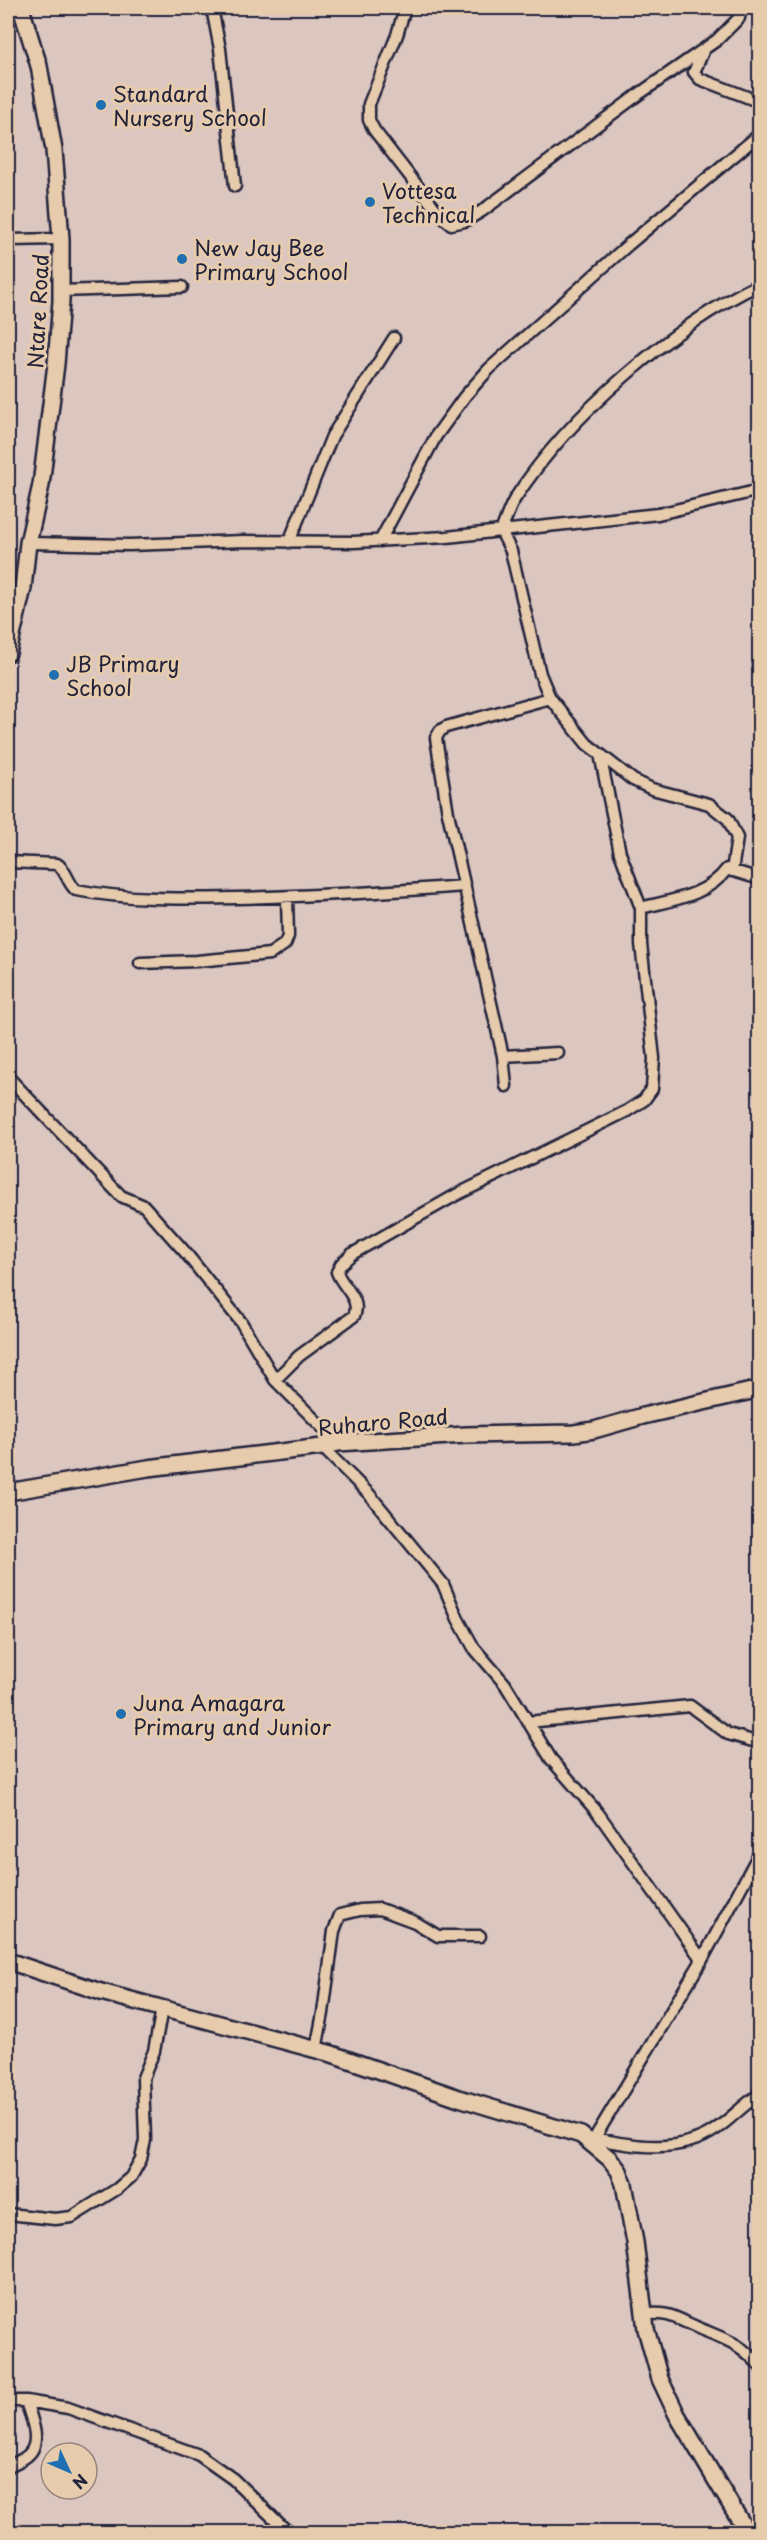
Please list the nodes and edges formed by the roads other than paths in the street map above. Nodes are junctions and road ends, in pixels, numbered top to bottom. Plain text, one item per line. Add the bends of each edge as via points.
1 (21, 8) edge
2 (212, 8) edge
3 (405, 8) edge
4 (741, 8) edge
5 (704, 49) junction
6 (759, 102) edge
7 (759, 134) edge
8 (235, 186) dead end
9 (61, 239) junction
10 (8, 240) edge
11 (759, 284) edge
12 (182, 287) dead end
13 (61, 291) junction
14 (394, 338) dead end
15 (759, 490) edge
16 (501, 531) junction
17 (380, 541) junction
18 (289, 542) junction
19 (28, 543) junction
20 (8, 653) edge
21 (550, 698) junction
22 (600, 754) junction
23 (8, 862) edge
24 (732, 872) junction
25 (759, 879) edge
26 (465, 886) junction
27 (287, 897) junction
28 (641, 908) junction
29 (140, 963) dead end
30 (558, 1053) dead end
31 (502, 1056) junction
32 (8, 1077) edge
33 (506, 1086) dead end
34 (275, 1380) junction
35 (759, 1389) edge
36 (338, 1443) junction
37 (322, 1447) junction
38 (8, 1492) edge
39 (528, 1722) junction
40 (759, 1743) edge
41 (759, 1852) edge
42 (480, 1936) dead end
43 (702, 1960) junction
44 (8, 1961) edge
45 (162, 2009) junction
46 (316, 2050) junction
47 (759, 2094) edge
48 (593, 2141) junction
49 (8, 2214) edge
50 (643, 2315) junction
51 (759, 2366) edge
52 (8, 2401) edge
53 (26, 2401) junction
54 (8, 2467) edge
55 (288, 2532) edge
56 (747, 2532) edge

1 - 9 main road, Ntare Road via 48,112
2 - 8 street
3 - 5 street via 369,104 369,120 440,215 451,224 482,211
4 - 5 street via 730,29
5 - 6 street via 694,72 700,79
7 - 17 street via 489,369 436,436
9 - 10 street
9 - 13 main road, Ntare Road
11 - 16 street via 693,324 625,375 559,443 526,484 515,498
12 - 13 street
13 - 19 main road, Ntare Road via 41,484
14 - 18 street via 332,436
15 - 16 street via 658,514
16 - 17 street
16 - 21 street via 511,551 540,674
17 - 18 street
18 - 19 street
19 - 20 main road, Ntare Road via 23,588
21 - 22 street via 568,724
21 - 26 street via 446,727 436,738
22 - 24 street via 633,780 709,804 729,819 737,838
22 - 28 street via 620,853
23 - 27 street via 57,864 70,886 94,894 145,898
24 - 25 street
24 - 28 street via 728,869 722,877 689,896
26 - 27 street
26 - 31 street
27 - 29 street via 288,936 285,944 270,954
28 - 34 street via 641,944 654,1058 652,1089 644,1100 456,1195 352,1254 337,1272 352,1295 354,1316 298,1356
30 - 31 street
31 - 33 street
32 - 34 street via 121,1196 144,1206 185,1252 241,1322
34 - 36 street
35 - 36 main road, Ruharo Road via 574,1433
36 - 37 main road, Ruharo Road
37 - 38 main road, Ruharo Road via 148,1468
37 - 39 street via 369,1494 428,1564 474,1648 505,1684
39 - 40 street via 690,1706 728,1734
39 - 43 street
41 - 43 street
42 - 46 street via 438,1936 397,1914 380,1910 340,1915 333,1931
43 - 48 street
44 - 45 main road
45 - 46 main road
45 - 49 street via 154,2051 143,2079 145,2140 131,2177 72,2217
46 - 48 main road
47 - 48 street via 697,2140 661,2146
48 - 50 main road via 610,2158 624,2184
50 - 51 street via 669,2314 729,2339
50 - 56 main road via 668,2399
52 - 53 street
53 - 54 street via 35,2443 30,2455
53 - 55 street via 68,2408 199,2455 233,2479

